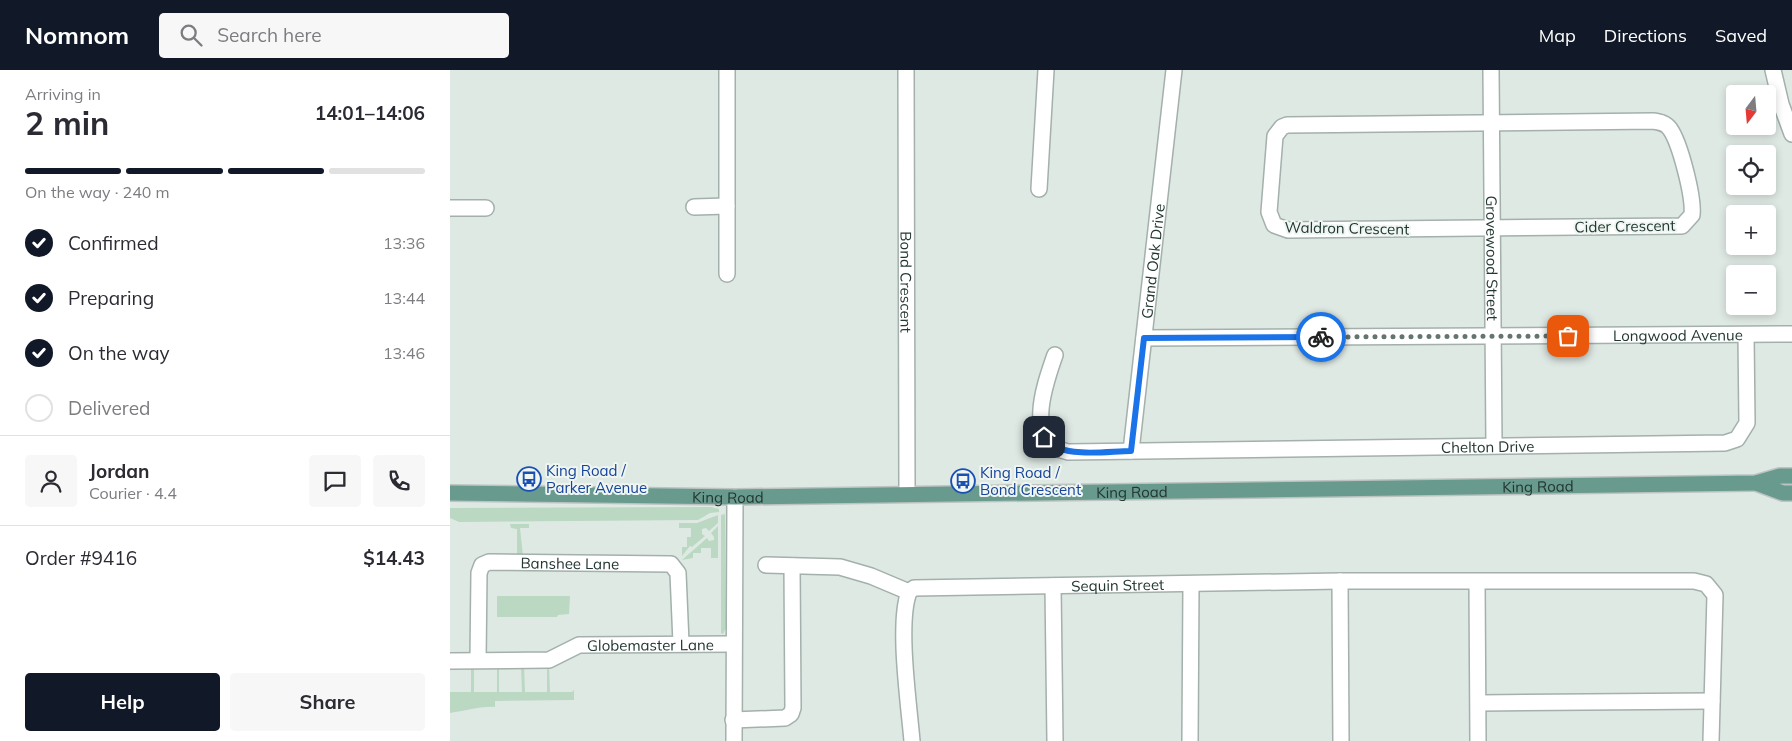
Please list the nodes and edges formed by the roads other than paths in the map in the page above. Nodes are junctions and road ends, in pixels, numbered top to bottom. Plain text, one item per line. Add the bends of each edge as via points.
1 (726, 70) edge
2 (906, 70) edge
3 (1046, 70) edge
4 (1174, 70) edge
5 (1491, 70) edge
6 (1773, 70) edge
7 (1491, 122) junction
8 (1792, 134) edge
9 (1039, 189) dead end
10 (694, 206) dead end
11 (727, 206) junction
12 (450, 208) edge
13 (486, 208) dead end
14 (1492, 228) junction
15 (727, 274) dead end
16 (1746, 334) junction
17 (1792, 334) edge
18 (1492, 336) junction
19 (1144, 338) junction
20 (1055, 355) dead end
21 (1494, 444) junction
22 (1131, 451) junction
23 (1792, 476) edge
24 (1756, 484) junction
25 (450, 493) edge
26 (1792, 493) edge
27 (907, 494) junction
28 (735, 497) junction
29 (766, 565) dead end
30 (792, 566) junction
31 (1340, 581) junction
32 (1478, 582) junction
33 (1191, 585) junction
34 (1054, 586) junction
35 (909, 592) junction
36 (681, 643) junction
37 (733, 644) junction
38 (478, 660) junction
39 (450, 661) edge
40 (1712, 701) junction
41 (1480, 703) junction
42 (734, 720) junction
43 (734, 741) edge
44 (912, 741) edge
45 (1055, 741) edge
46 (1190, 741) edge
47 (1341, 741) edge
48 (1478, 741) edge
49 (1711, 741) edge

1 - 11 street
2 - 27 street, Bond Crescent
3 - 9 street
4 - 19 street, Grand Oak Drive
5 - 7 street, Grovewood Street
6 - 8 street
7 - 14 street, Grovewood Street
7 - 14 street, Cider Crescent via 1653,121 1665,124 1673,134 1694,203 1692,214 1682,226
7 - 14 street, Waldron Crescent via 1287,125 1275,136 1269,212 1274,225 1288,230
10 - 11 street
11 - 15 street
12 - 13 street
14 - 18 street, Grovewood Street
16 - 17 street, Longwood Avenue
16 - 18 street, Longwood Avenue
16 - 21 street, Chelton Drive via 1747,424 1733,441
18 - 19 street, Longwood Avenue
18 - 21 street, Grovewood Street
19 - 22 street, Grand Oak Drive
20 - 22 street, Chelton Drive via 1042,390 1042,429 1048,443 1053,448 1068,452
21 - 22 street, Chelton Drive
23 - 24 main road, King Road via 1780,476
24 - 26 main road, King Road
24 - 27 main road, King Road
25 - 28 main road, King Road
27 - 28 main road, King Road
28 - 37 street
29 - 30 street
30 - 35 street via 840,567
30 - 42 street via 791,714 785,718
31 - 32 street, Sequin Street
31 - 33 street, Sequin Street
31 - 47 street
32 - 40 street, Sequin Street via 1694,580 1706,584 1715,595
32 - 41 street
33 - 34 street, Sequin Street
33 - 46 street
34 - 35 street, Sequin Street via 914,588
34 - 45 street
35 - 44 street via 904,609
36 - 37 street, Globemaster Lane
36 - 38 street, Globemaster Lane via 579,644 549,660
36 - 38 street, Banshee Lane via 678,573 671,564 489,562 479,573
37 - 42 street
38 - 39 street, Globemaster Lane
40 - 41 street
40 - 49 street, Sequin Street
41 - 48 street
42 - 43 street

